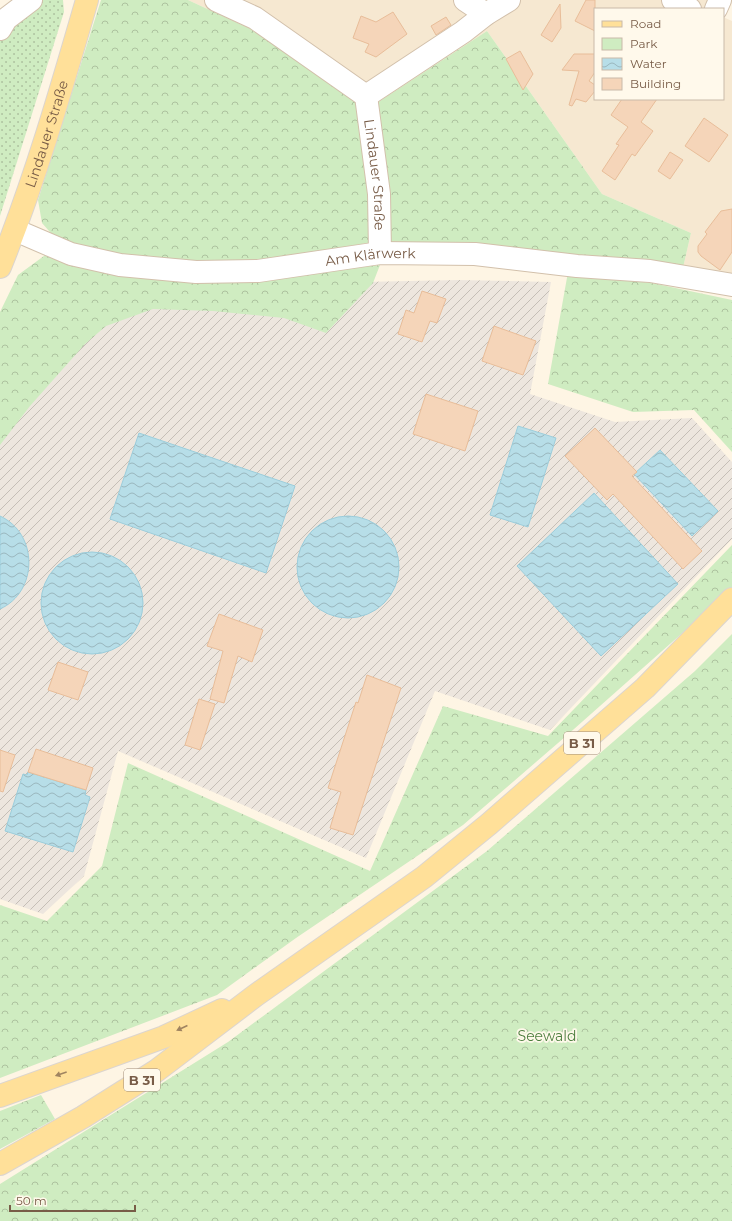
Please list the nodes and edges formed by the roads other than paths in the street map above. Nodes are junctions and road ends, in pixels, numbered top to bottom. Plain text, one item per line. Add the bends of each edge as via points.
1 (31, 0) edge
2 (216, 0) edge
3 (465, 0) edge
4 (509, 0) edge
5 (673, 0) edge
6 (85, 8) edge
7 (688, 8) edge
8 (486, 14) junction
9 (0, 29) edge
10 (366, 96) junction
11 (14, 230) junction
12 (380, 253) junction
13 (0, 267) edge
14 (732, 286) edge
15 (732, 599) edge
16 (256, 995) junction
17 (0, 1096) edge
18 (0, 1164) edge

1 - 9 street via 6,19
2 - 10 street via 255,18
3 - 8 street
4 - 8 street
5 - 7 street
6 - 11 main road, Lindauer Straße via 60,93
8 - 10 street
10 - 12 street, Lindauer Straße via 379,194
11 - 12 street, Am Klärwerk via 71,254 120,265 196,272 258,271
11 - 13 main road, Lindauer Straße
12 - 14 street, Am Klärwerk via 475,254 577,266 650,271
15 - 16 main road, B 31 via 645,688 489,824 424,878
16 -> 17 main road via 164,1037
16 - 18 main road, B 31 via 156,1071 83,1117

